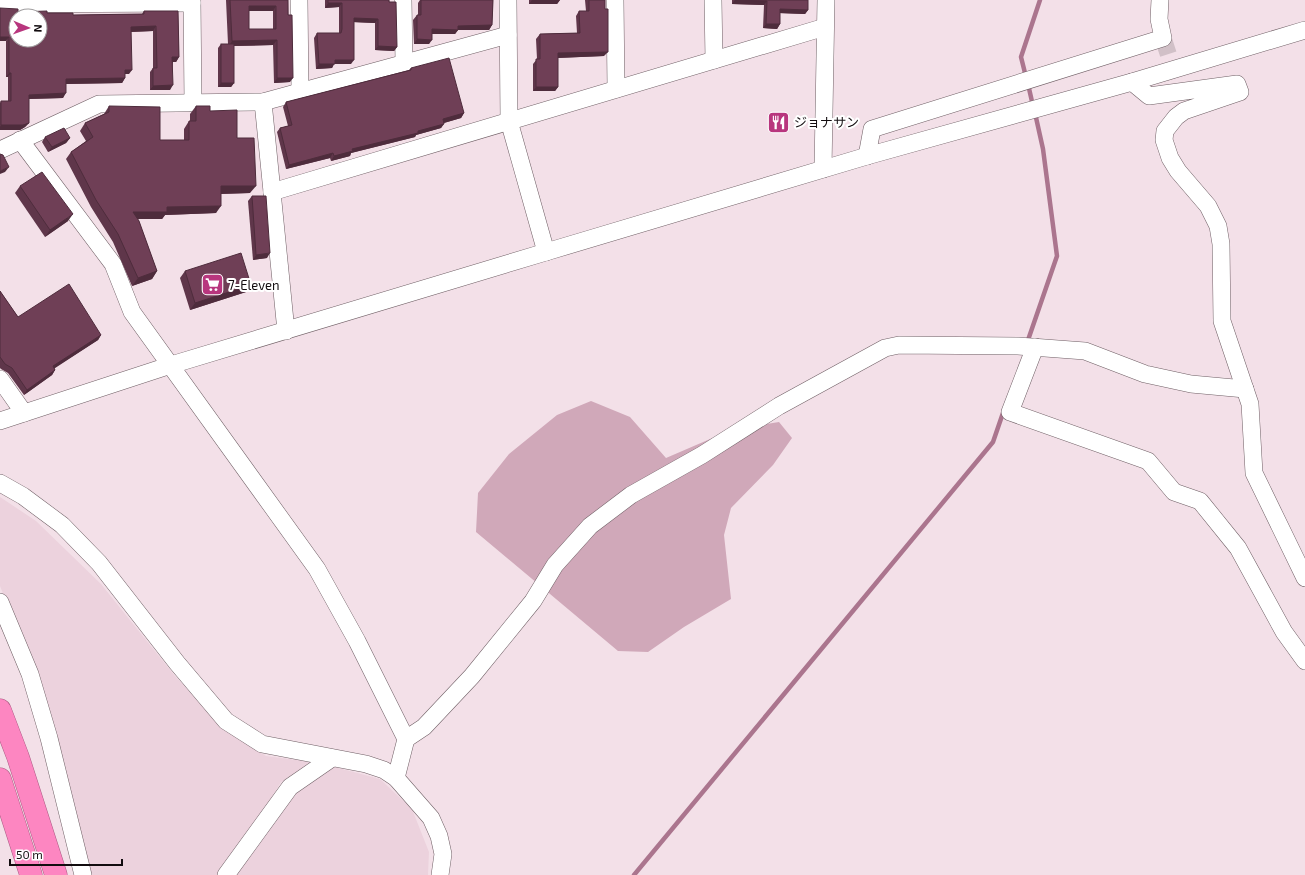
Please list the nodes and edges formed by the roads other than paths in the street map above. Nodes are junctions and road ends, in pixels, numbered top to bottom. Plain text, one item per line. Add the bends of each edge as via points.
1 (299, 0) edge
2 (403, 0) edge
3 (508, 0) edge
4 (615, 0) edge
5 (713, 0) edge
6 (826, 0) edge
7 (1160, 0) edge
8 (192, 2) edge
9 (0, 4) edge
10 (825, 27) junction
11 (1305, 30) edge
12 (508, 35) junction
13 (714, 60) junction
14 (404, 62) junction
15 (1132, 82) junction
16 (616, 89) junction
17 (300, 91) junction
18 (263, 102) junction
19 (193, 103) junction
20 (509, 121) junction
21 (20, 140) junction
22 (0, 150) edge
23 (867, 156) junction
24 (823, 169) junction
25 (272, 192) junction
26 (546, 252) junction
27 (286, 331) junction
28 (1035, 347) junction
29 (171, 365) junction
30 (0, 379) edge
31 (1245, 389) junction
32 (24, 413) junction
33 (0, 421) edge
34 (0, 483) edge
35 (1305, 578) edge
36 (0, 602) edge
37 (1305, 661) edge
38 (0, 710) edge
39 (406, 739) junction
40 (332, 758) junction
41 (396, 778) junction
42 (0, 779) edge
43 (31, 875) edge
44 (56, 875) edge
45 (82, 875) edge
46 (226, 875) edge
47 (440, 875) edge

1 - 17 street
2 - 14 street
3 - 12 street
4 - 16 street
5 - 13 street
6 - 10 street
7 - 23 street via 1159,19 1163,38 872,129
8 - 9 street
8 - 19 street
10 - 13 street
10 - 24 street
11 - 15 street
12 - 14 street
12 - 20 street
13 - 16 street
14 - 17 street
15 - 23 street
15 - 31 street via 1149,96 1237,84 1240,92 1183,104 1165,131 1164,140 1172,162 1208,206 1218,226 1221,244 1222,321
16 - 20 street
17 - 18 street
18 - 19 street
18 - 25 street
19 - 21 street via 99,104
20 - 25 street
20 - 26 street
21 - 22 street
21 - 29 street via 114,264 132,312
23 - 24 street
24 - 26 street
25 - 27 street
26 - 27 street
27 - 29 street
28 - 31 street via 1085,351 1145,374 1191,384
28 - 37 street via 1010,412 1148,461 1174,492 1200,501 1238,548 1284,632
28 - 39 street via 899,345 884,348 779,406 702,455 631,495 590,526 555,565 533,601 472,676 424,727
29 - 32 street
29 - 39 street via 317,569 357,641
30 - 32 street
31 - 35 street via 1250,404 1254,473
32 - 33 street
34 - 40 street via 23,496 62,525 99,563 226,721 262,744
36 - 45 street via 30,674 49,738
38 - 44 highway
39 - 41 street
40 - 41 street via 366,764 384,770
40 - 46 street via 290,787
41 - 47 street via 431,818 439,836 442,854
42 - 43 highway

